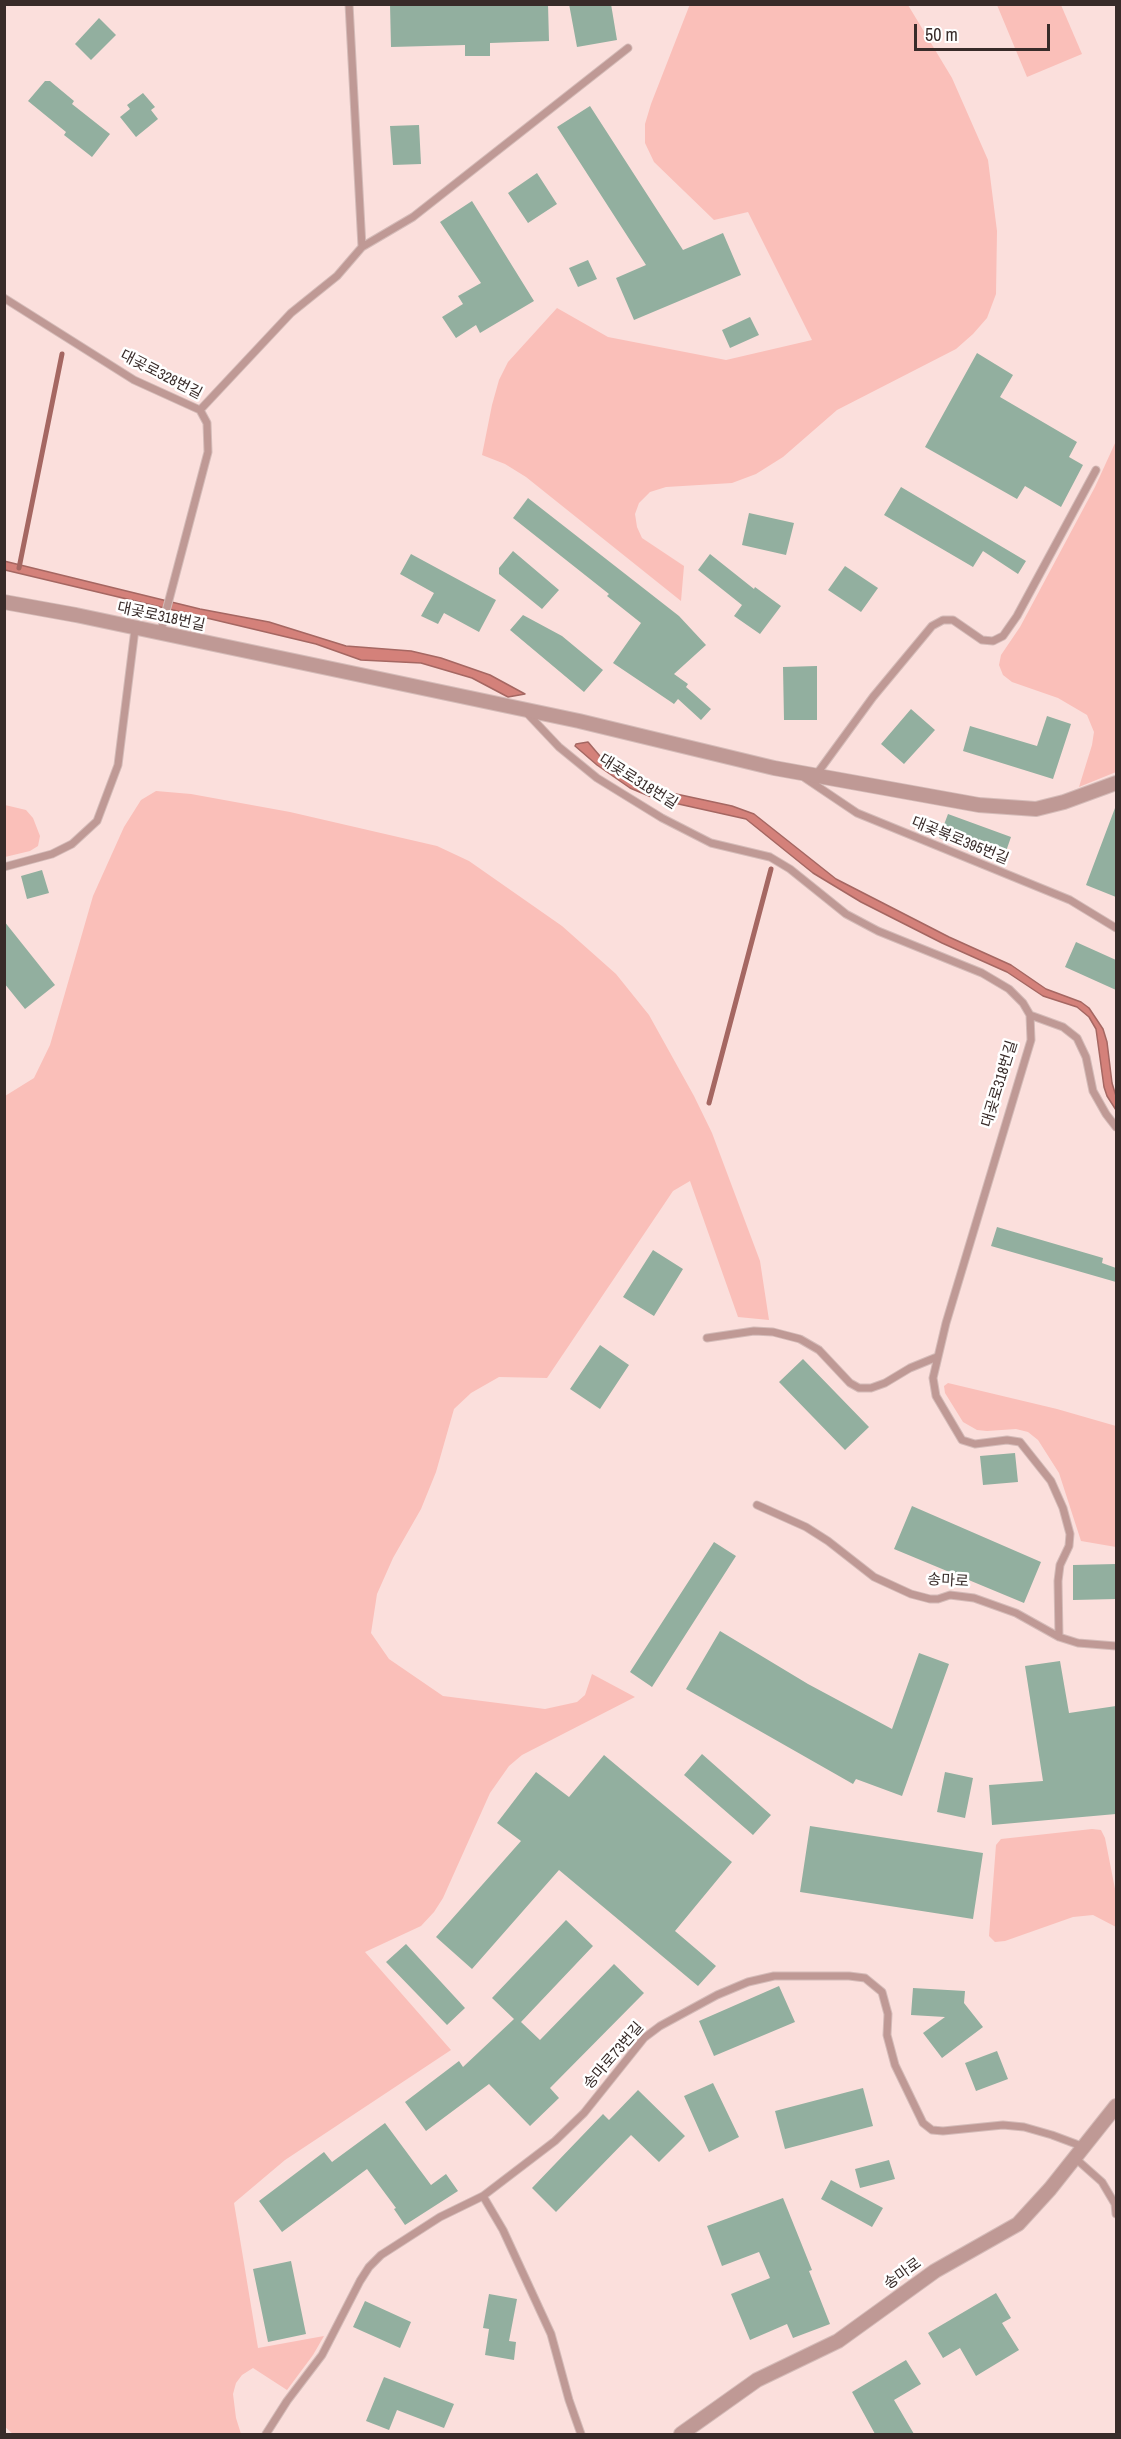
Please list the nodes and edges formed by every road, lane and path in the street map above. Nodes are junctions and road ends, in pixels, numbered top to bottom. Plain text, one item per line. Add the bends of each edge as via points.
1 (349, 4) edge
2 (628, 48) dead end
3 (362, 247) junction
4 (4, 298) edge
5 (200, 410) junction
6 (1096, 470) dead end
7 (4, 602) edge
8 (135, 629) junction
9 (160, 634) junction
10 (523, 710) junction
11 (798, 773) junction
12 (816, 775) junction
13 (1116, 783) edge
14 (4, 867) edge
15 (1116, 928) edge
16 (1030, 1015) junction
17 (1116, 1127) edge
18 (707, 1338) dead end
19 (937, 1357) junction
20 (757, 1505) dead end
21 (1059, 1637) junction
22 (1116, 1646) edge
23 (1116, 2106) edge
24 (1080, 2153) junction
25 (483, 2196) junction
26 (1116, 2214) edge
27 (266, 2434) edge
28 (581, 2434) edge
29 (681, 2434) edge

1 - 3 lane
2 - 3 lane via 413,217
3 - 5 lane via 337,276 291,313
4 - 5 lane, 대곶로328번길 via 134,380
5 - 9 lane, 대곶로328번길 via 207,423 208,452
6 - 12 lane via 1003,636 993,641 982,640 953,620 942,620 932,626
7 - 8 street, 대곶로318번길
8 - 9 street, 대곶로318번길
8 - 14 lane via 118,765 98,820 72,844 52,854
9 - 10 street, 대곶로318번길
10 - 11 street, 대곶로318번길
10 - 16 lane, 대곶로318번길 via 597,778 662,818 711,843 770,857 846,914 1009,988
11 - 12 street, 대곶로318번길
11 - 15 lane, 대곶북로395번길 via 857,813 1070,900
12 - 13 street, 대곶로318번길 via 1012,808 1064,802
16 - 17 lane via 1063,1027 1077,1038 1094,1091
16 - 19 lane, 대곶로318번길 via 1031,1040
18 - 19 lane via 754,1331 800,1339 819,1350 850,1383 860,1388 885,1383
19 - 21 lane, 대곶로318번길 via 933,1378 936,1396 962,1440 975,1444 1020,1442 1051,1480 1070,1534 1058,1581
20 - 21 lane, 송마로 via 806,1527 874,1578 930,1599 950,1595 974,1598 1016,1613
21 - 22 lane, 송마로
23 - 24 street, 송마로
24 - 25 lane, 송마로73번길 via 1052,2134 1024,2127 932,2130 923,2123 895,2065 882,1992 865,1978 774,1976 717,1995 660,2026 555,2141
24 - 26 lane via 1115,2204
24 - 29 street, 송마로 via 1018,2224 936,2271 838,2341 758,2380
25 - 27 lane, 송마로73번길 via 410,2235 369,2266 322,2355
25 - 28 lane via 551,2334

